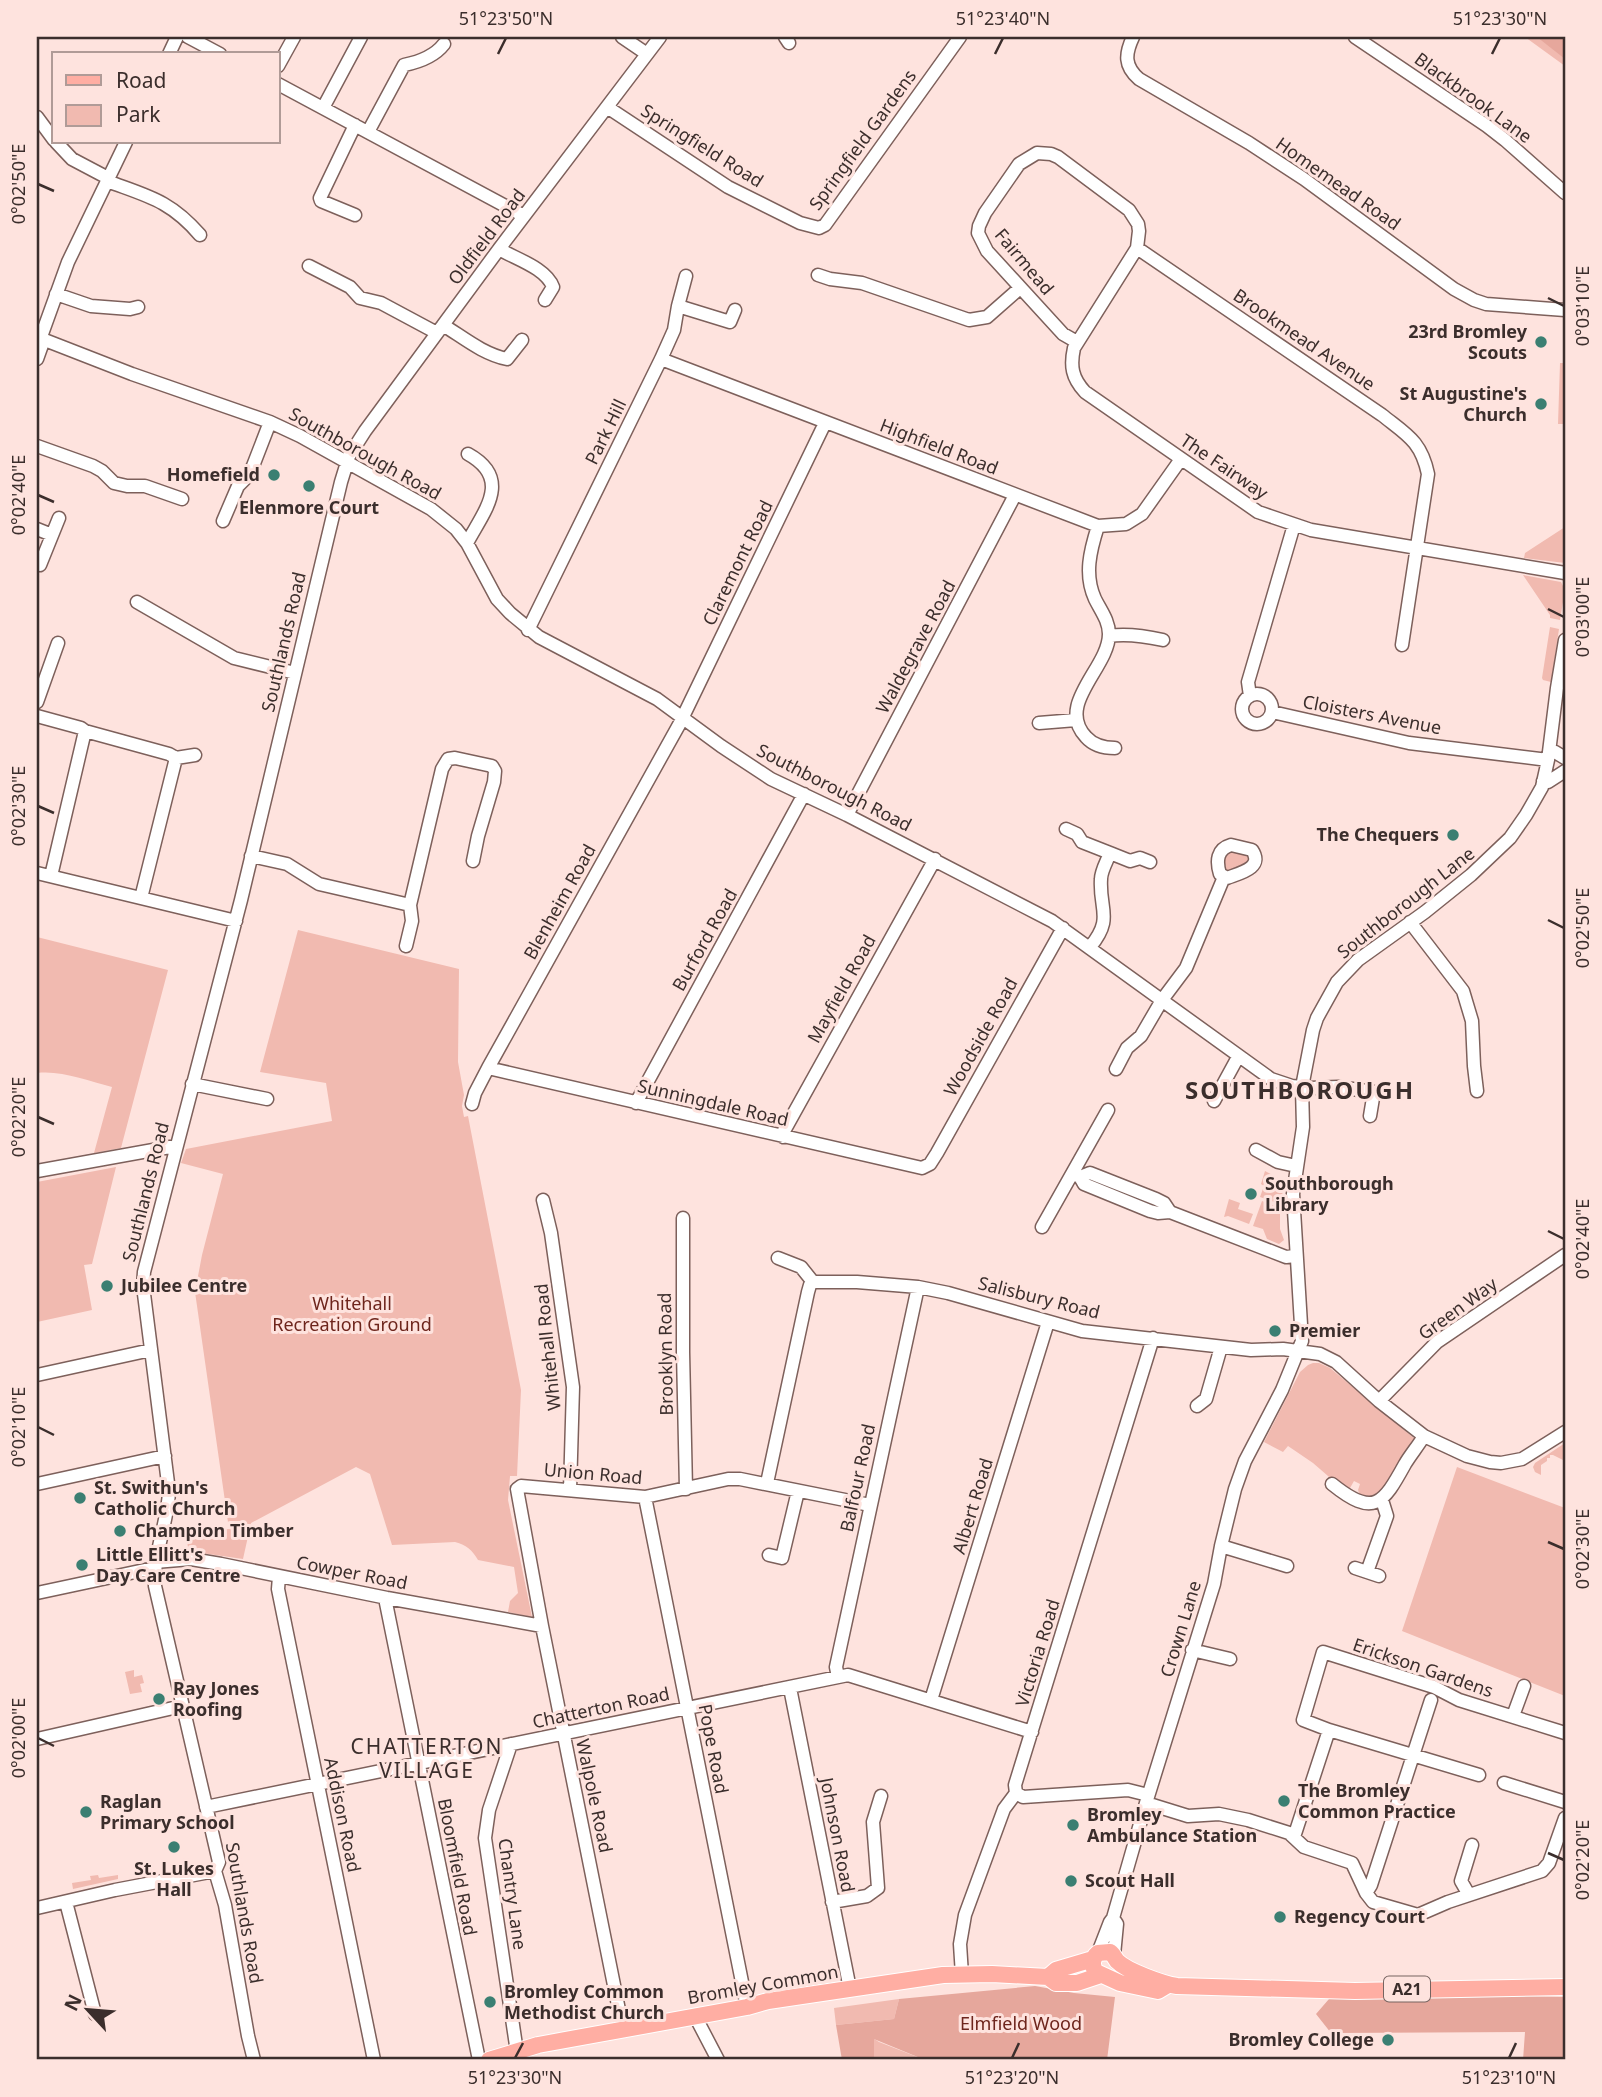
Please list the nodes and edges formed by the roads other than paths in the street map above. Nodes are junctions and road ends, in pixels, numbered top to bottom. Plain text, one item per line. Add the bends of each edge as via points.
1 (188, 37) edge
2 (294, 37) edge
3 (361, 37) edge
4 (622, 37) edge
5 (660, 37) edge
6 (960, 37) edge
7 (1133, 37) edge
8 (1355, 37) edge
9 (444, 44) dead end
10 (216, 52) edge
11 (647, 54) junction
12 (280, 62) edge
13 (280, 85) edge
14 (607, 107) junction
15 (323, 108) junction
16 (37, 117) edge
17 (355, 125) junction
18 (368, 132) junction
19 (52, 137) edge
20 (58, 144) edge
21 (125, 144) edge
22 (107, 179) junction
23 (1565, 193) edge
24 (355, 215) dead end
25 (524, 216) junction
26 (819, 228) joint
27 (200, 234) dead end
28 (1137, 248) junction
29 (499, 249) junction
30 (309, 266) dead end
31 (686, 276) dead end
32 (825, 282) dead end
33 (1020, 288) junction
34 (56, 294) junction
35 (545, 300) dead end
36 (678, 306) junction
37 (138, 307) dead end
38 (735, 310) dead end
39 (1565, 310) edge
40 (440, 329) junction
41 (39, 338) edge
42 (522, 340) dead end
43 (1077, 342) junction
44 (37, 359) edge
45 (661, 359) junction
46 (270, 422) junction
47 (825, 423) junction
48 (37, 446) edge
49 (468, 454) dead end
50 (1181, 459) junction
51 (347, 462) junction
52 (1015, 495) junction
53 (182, 499) dead end
54 (59, 518) dead end
55 (223, 521) dead end
56 (1294, 525) junction
57 (1098, 526) junction
58 (37, 529) edge
59 (52, 535) junction
60 (467, 543) junction
61 (1417, 548) junction
62 (40, 565) dead end
63 (1565, 573) edge
64 (137, 602) dead end
65 (528, 630) junction
66 (1109, 636) junction
67 (1163, 640) dead end
68 (1565, 640) edge
69 (58, 643) dead end
70 (1402, 645) dead end
71 (295, 673) junction
72 (1250, 696) junction
73 (1560, 701) edge
74 (37, 702) edge
75 (1051, 708) dead end
76 (1272, 712) junction
77 (37, 716) edge
78 (683, 718) junction
79 (1076, 720) junction
80 (85, 732) junction
81 (1112, 745) dead end
82 (195, 755) dead end
83 (1549, 755) junction
84 (176, 758) junction
85 (1565, 758) edge
86 (1565, 771) edge
87 (1543, 781) junction
88 (804, 794) junction
89 (847, 815) junction
90 (1066, 829) dead end
91 (1110, 853) junction
92 (251, 856) junction
93 (935, 859) junction
94 (473, 861) dead end
95 (1150, 862) dead end
96 (37, 873) edge
97 (51, 876) junction
98 (1224, 877) dead end
99 (141, 898) junction
100 (410, 905) junction
101 (236, 921) junction
102 (1410, 922) junction
103 (1063, 928) junction
104 (406, 946) dead end
105 (1090, 947) junction
106 (1162, 1000) junction
107 (1238, 1057) junction
108 (488, 1068) junction
109 (1116, 1069) dead end
110 (192, 1084) junction
111 (1302, 1087) junction
112 (1477, 1091) dead end
113 (267, 1099) dead end
114 (1214, 1101) dead end
115 (636, 1103) junction
116 (472, 1104) dead end
117 (1108, 1110) dead end
118 (1370, 1116) dead end
119 (783, 1137) junction
120 (175, 1148) junction
121 (1256, 1150) dead end
122 (930, 1164) joint
123 (1296, 1166) junction
124 (37, 1171) edge
125 (1076, 1175) junction
126 (543, 1200) dead end
127 (683, 1219) dead end
128 (1042, 1227) dead end
129 (1565, 1255) edge
130 (1295, 1256) junction
131 (778, 1258) dead end
132 (813, 1282) junction
133 (918, 1287) junction
134 (1048, 1322) junction
135 (1153, 1338) junction
136 (1221, 1347) junction
137 (150, 1350) junction
138 (1298, 1351) junction
139 (37, 1376) edge
140 (1379, 1401) junction
141 (1197, 1406) dead end
142 (1565, 1432) edge
143 (1424, 1436) junction
144 (165, 1456) junction
145 (767, 1483) junction
146 (37, 1485) edge
147 (1332, 1485) dead end
148 (518, 1487) joint
149 (686, 1489) junction
150 (570, 1490) junction
151 (798, 1491) junction
152 (645, 1497) junction
153 (1382, 1500) junction
154 (870, 1505) junction
155 (1221, 1546) junction
156 (769, 1555) dead end
157 (155, 1565) junction
158 (1287, 1566) dead end
159 (1367, 1572) dead end
160 (279, 1577) junction
161 (37, 1593) edge
162 (387, 1598) junction
163 (542, 1626) junction
164 (1192, 1650) junction
165 (1230, 1660) dead end
166 (838, 1677) junction
167 (1524, 1686) dead end
168 (790, 1688) junction
169 (931, 1700) junction
170 (1431, 1700) dead end
171 (182, 1706) junction
172 (687, 1708) junction
173 (1513, 1716) junction
174 (1329, 1730) junction
175 (1032, 1731) junction
176 (1565, 1733) edge
177 (564, 1734) junction
178 (37, 1739) edge
179 (511, 1744) junction
180 (1413, 1755) junction
181 (418, 1763) junction
182 (1479, 1775) dead end
183 (1504, 1783) dead end
184 (318, 1784) junction
185 (1016, 1793) junction
186 (881, 1796) dead end
187 (1147, 1799) junction
188 (1565, 1802) edge
189 (206, 1807) junction
190 (1565, 1818) edge
191 (1294, 1837) junction
192 (1472, 1845) dead end
193 (215, 1871) junction
194 (1366, 1893) junction
195 (1469, 1895) junction
196 (66, 1902) junction
197 (832, 1902) junction
198 (37, 1908) edge
199 (1106, 1957) junction
200 (962, 1975) junction
201 (1104, 1975) junction
202 (1048, 1977) junction
203 (1168, 1985) junction
204 (1565, 1987) edge
205 (850, 1989) junction
206 (747, 2007) junction
207 (95, 2014) dead end
208 (695, 2016) junction
209 (623, 2030) junction
210 (517, 2052) junction
211 (254, 2060) edge
212 (374, 2060) edge
213 (479, 2060) edge
214 (489, 2060) edge
215 (718, 2060) edge

1 - 10 street
2 - 12 street
3 - 15 street
4 - 11 street
5 - 11 street, Oldfield Road
6 - 26 street, Springfield Gardens
7 - 39 street, Homemead Road via 1126,58 1139,79 1304,179 1454,289 1486,304
8 - 23 street, Blackbrook Lane via 1487,126
9 - 18 street via 419,62 404,65
11 - 14 street, Oldfield Road
13 - 15 street
14 - 25 street, Oldfield Road
14 - 26 street, Springfield Road via 728,187
15 - 17 street
16 - 19 street
17 - 18 street
17 - 24 street via 320,198
18 - 25 street
20 - 22 street via 72,159
21 - 22 street
22 - 27 street via 167,204
22 - 34 street
25 - 29 street, Oldfield Road
28 - 33 street, Fairmead via 1138,224 1129,210 1058,157 1037,153 1019,164 979,226 987,251
28 - 43 street, The Fairway
28 - 61 street, Brookmead Avenue via 1382,415 1417,444 1428,474
29 - 35 street via 551,280 553,287
29 - 40 street, Oldfield Road
30 - 40 street via 350,287 360,298
31 - 36 street, Park Hill
32 - 33 street via 862,283 969,320 988,317
33 - 43 street, Fairmead via 1063,334
34 - 37 street via 91,306
34 - 41 street
36 - 38 street via 730,322
36 - 45 street, Park Hill via 674,330
40 - 42 street via 503,359
40 - 51 street, Oldfield Road
41 - 44 street
41 - 46 street, Southborough Road
43 - 50 street, The Fairway via 1071,362 1079,386
45 - 47 street, Highfield Road
45 - 65 street, Park Hill
46 - 51 street, Southborough Road
46 - 55 street via 253,466 238,486
47 - 52 street, Highfield Road
47 - 78 street, Claremont Road
48 - 53 street via 93,466 114,482 145,486
49 - 60 street via 485,467 493,488
50 - 56 street, The Fairway via 1258,512
50 - 57 street, Highfield Road via 1142,514 1126,524
51 - 60 street, Southborough Road via 431,509
51 - 71 street, Southlands Road
52 - 57 street, Highfield Road
52 - 89 street, Waldegrave Road
54 - 59 street
56 - 61 street, The Fairway
56 - 72 street, Cloisters Avenue via 1248,682
57 - 66 street via 1088,569
58 - 59 street
59 - 62 street
60 - 65 street, Southborough Road via 498,599
61 - 63 street, The Fairway
61 - 70 street, Brookmead Avenue
64 - 71 street via 234,658
65 - 78 street, Southborough Road via 657,699
66 - 67 street
66 - 79 street via 1080,694
68 - 73 street, Southborough Lane
69 - 74 street
71 - 92 street, Southlands Road
72 - 76 street, Cloisters Avenue via 1267,697
72 - 76 street, Cloisters Avenue via 1242,708 1250,722 1266,721
73 - 83 street, Southborough Lane
75 - 79 street via 1045,722
76 - 83 street, Cloisters Avenue via 1409,743
77 - 80 street
78 - 88 street, Southborough Road via 755,769
78 - 108 street, Blenheim Road
79 - 81 street via 1090,741
80 - 84 street
80 - 97 street
82 - 84 street
83 - 85 street, Cloisters Avenue via 1555,752
83 - 87 street, Southborough Lane
84 - 99 street
86 - 87 street
87 - 102 street, Southborough Lane via 1510,838
88 - 89 street, Southborough Road
88 - 115 street, Burford Road
89 - 93 street, Southborough Road
90 - 91 street via 1082,842
91 - 95 street
91 - 105 street via 1101,876 1103,928
92 - 100 street via 287,864 319,884
92 - 101 street, Southlands Road
93 - 103 street, Southborough Road
93 - 119 street, Mayfield Road
94 - 100 street via 495,771 492,766 448,759
96 - 97 street
97 - 99 street
98 - 106 street via 1186,968
99 - 101 street
100 - 104 street via 412,921
101 - 110 street, Southlands Road
102 - 111 street, Southborough Lane via 1357,960 1330,993 1313,1030
102 - 112 street via 1463,991 1472,1021
103 - 105 street, Southborough Road
103 - 122 street, Woodside Road
105 - 106 street, Southborough Road
106 - 107 street, Southborough Road
106 - 109 street
107 - 111 street, Southborough Road via 1271,1079
107 - 114 street
108 - 115 street, Sunningdale Road
108 - 116 street, Blenheim Road
110 - 113 street
110 - 120 street, Southlands Road
111 - 118 street, Southborough Road via 1374,1092
111 - 123 street, Southborough Lane via 1303,1127
115 - 119 street, Sunningdale Road
117 - 125 street
119 - 122 street, Sunningdale Road via 917,1168
120 - 124 street
120 - 137 street, Southlands Road via 144,1272
121 - 123 street
123 - 130 street, Southborough Lane
125 - 128 street
125 - 130 street via 1090,1173 1156,1199 1170,1212 1286,1257
126 - 150 street, Whitehall Road via 573,1387
127 - 149 street, Brooklyn Road
129 - 140 street, Green Way via 1437,1342
130 - 138 street, Southborough Lane via 1302,1341
131 - 132 street via 801,1267
132 - 133 street, Salisbury Road
132 - 145 street
133 - 134 street, Salisbury Road
133 - 154 street, Balfour Road
134 - 135 street, Salisbury Road via 1082,1331
134 - 169 street, Albert Road
135 - 136 street, Salisbury Road
135 - 175 street, Victoria Road
136 - 138 street, Salisbury Road
136 - 141 street via 1206,1399
137 - 139 street
137 - 144 street, Southlands Road
138 - 140 street, Salisbury Road via 1336,1362
138 - 155 street, Crown Lane via 1245,1461
140 - 143 street, Salisbury Road
142 - 143 street, Salisbury Road via 1522,1459 1502,1463 1467,1456
143 - 153 street
144 - 146 street
144 - 157 street, Southlands Road via 168,1506
145 - 149 street, Union Road via 733,1479
145 - 151 street, Union Road
147 - 153 street via 1363,1503
148 - 150 street, Union Road
148 - 163 street, Walpole Road
149 - 152 street, Union Road
150 - 152 street, Union Road
151 - 154 street, Union Road
151 - 156 street via 782,1558
152 - 172 street, Pope Road
153 - 159 street via 1387,1516
154 - 166 street, Balfour Road via 836,1667
155 - 158 street
155 - 164 street, Crown Lane
157 - 160 street, Cowper Road via 191,1559
157 - 161 street, Cowper Road
157 - 171 street, Southlands Road via 155,1586
160 - 162 street, Cowper Road
160 - 184 street, Addison Road
162 - 163 street, Cowper Road
162 - 181 street, Bloomfield Road
163 - 177 street, Walpole Road
164 - 165 street
164 - 187 street, Crown Lane
166 - 168 street, Chatterton Road
166 - 169 street via 858,1677
167 - 173 street
168 - 172 street, Chatterton Road
168 - 197 street, Johnson Road
169 - 175 street
170 - 180 street
171 - 178 street
171 - 189 street, Southlands Road
172 - 177 street, Chatterton Road
172 - 206 street, Pope Road
173 - 174 street, Erickson Gardens via 1323,1652 1303,1720
173 - 176 street, Erickson Gardens
174 - 180 street
174 - 191 street
175 - 185 street, Victoria Road
177 - 179 street, Chatterton Road
177 - 209 street, Walpole Road
179 - 181 street, Chatterton Road
179 - 210 street, Chantry Lane via 489,1810 485,1838
180 - 182 street
180 - 194 street
181 - 184 street, Chatterton Road
181 - 213 street, Bloomfield Road
183 - 188 street
184 - 189 street, Chatterton Road
184 - 212 street, Addison Road
185 - 187 street via 1023,1797 1128,1790
185 - 200 street, Victoria Road via 1004,1809 965,1914
186 - 197 street via 873,1822 878,1888 867,1896
187 - 191 street via 1188,1816 1228,1815
187 - 199 street, Crown Lane via 1110,1922
189 - 193 street, Southlands Road via 219,1862
190 - 195 street via 1542,1871
191 - 194 street via 1304,1847 1352,1863
192 - 195 street via 1461,1881
193 - 196 street
193 - 211 street, Southlands Road
194 - 195 street via 1373,1902 1418,1916
196 - 198 street
196 - 207 street
197 - 205 street, Johnson Road
199 - 201 main road via 1115,1970
199 - 202 main road, Bromley Common via 1056,1970
199 - 203 main road, A21
200 - 202 main road, Bromley Common
200 - 205 main road, Bromley Common
201 - 202 main road, Bromley Common via 1077,1983 1056,1983
201 - 203 main road, A21 via 1157,1991
203 - 204 main road, A21 via 1355,1991
205 - 206 main road, Bromley Common
206 - 208 main road, Bromley Common
208 - 209 main road, Bromley Common
208 - 215 street
209 - 210 main road, Bromley Common
210 - 214 main road, Bromley Common

